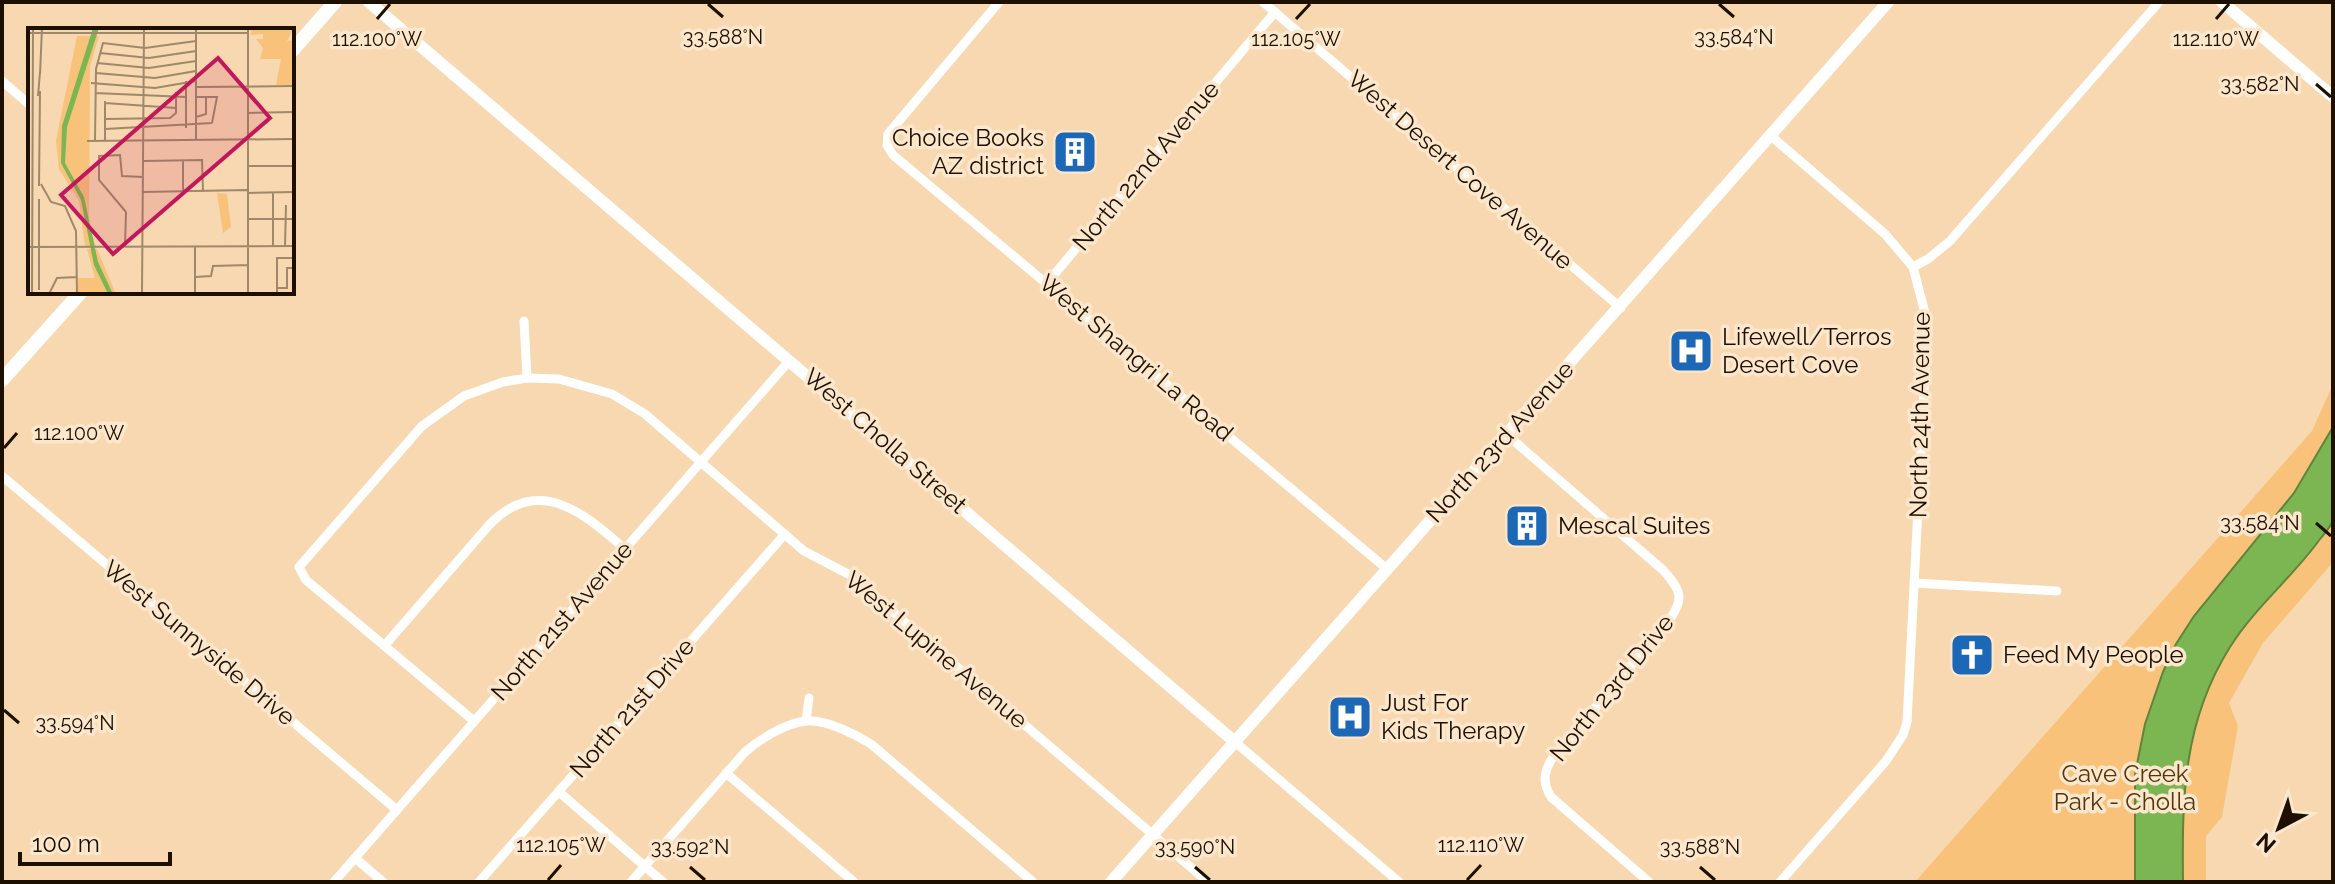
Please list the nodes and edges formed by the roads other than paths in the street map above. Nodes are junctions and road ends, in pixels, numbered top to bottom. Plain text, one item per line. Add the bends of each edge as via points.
1 (335, 2) edge
2 (369, 2) edge
3 (999, 2) edge
4 (1263, 2) edge
5 (1888, 2) edge
6 (2159, 2) edge
7 (2222, 2) edge
8 (1275, 12) junction
9 (294, 49) edge
10 (2, 81) edge
11 (2333, 97) edge
12 (28, 103) edge
13 (1771, 136) junction
14 (1913, 267) junction
15 (1047, 283) junction
16 (79, 294) edge
17 (1621, 308) junction
18 (524, 321) dead end
19 (790, 360) junction
20 (527, 378) junction
21 (2, 380) edge
22 (1506, 434) junction
23 (701, 462) junction
24 (2, 476) edge
25 (785, 534) junction
26 (625, 549) junction
27 (1387, 569) junction
28 (1914, 583) junction
29 (2057, 591) dead end
30 (385, 645) junction
31 (809, 698) dead end
32 (474, 721) junction
33 (806, 721) junction
34 (1235, 742) junction
35 (726, 773) junction
36 (559, 792) junction
37 (397, 810) junction
38 (1153, 835) junction
39 (355, 858) junction
40 (644, 866) junction
41 (334, 882) edge
42 (383, 882) edge
43 (479, 882) edge
44 (631, 882) edge
45 (663, 882) edge
46 (854, 882) edge
47 (1033, 882) edge
48 (1111, 882) edge
49 (1208, 882) edge
50 (1399, 882) edge
51 (1649, 882) edge
52 (1780, 882) edge

1 - 9 main road
2 - 19 street, West Cholla Street
3 - 15 street, West Shangri La Road via 888,134 887,145
4 - 8 street, West Desert Cove Avenue
5 - 13 street, North 23rd Avenue
6 - 14 street via 1950,241
7 - 11 street
8 - 15 street, North 22nd Avenue
8 - 17 street, West Desert Cove Avenue
10 - 12 street
13 - 14 street via 1885,234
13 - 17 street, North 23rd Avenue
14 - 28 street, North 24th Avenue via 1926,317
15 - 27 street, West Shangri La Road
16 - 21 main road
17 - 22 street, North 23rd Avenue
18 - 20 street
19 - 23 street, North 21st Avenue
19 - 34 street, West Cholla Street
20 - 23 street, West Lupine Avenue via 559,379 612,394 645,414
20 - 30 street, West Lupine Avenue via 475,390 422,426 299,567 306,580
22 - 27 street, North 23rd Avenue
22 - 51 street, North 23rd Drive via 1663,570 1679,592 1676,612 1544,772 1551,797
23 - 25 street, West Lupine Avenue
23 - 26 street, North 21st Avenue
24 - 37 street, West Sunnyside Drive
25 - 36 street, North 21st Drive
25 - 38 street, West Lupine Avenue via 804,551 850,575
26 - 30 street via 574,508 542,501 519,505 500,514
26 - 32 street, North 21st Avenue
27 - 34 street, North 23rd Avenue
28 - 29 street
28 - 52 street, North 24th Avenue via 1903,735
30 - 32 street
31 - 33 street
32 - 37 street, North 21st Avenue
33 - 35 street via 760,739
33 - 47 street via 851,732 871,744
34 - 38 street, North 23rd Avenue
34 - 50 street, West Cholla Street
35 - 40 street
35 - 46 street
36 - 40 street
36 - 43 street, North 21st Drive
37 - 39 street, North 21st Avenue
38 - 48 street, North 23rd Avenue
38 - 49 street, West Lupine Avenue
39 - 41 street, North 21st Avenue
39 - 42 street
40 - 44 street
40 - 45 street

